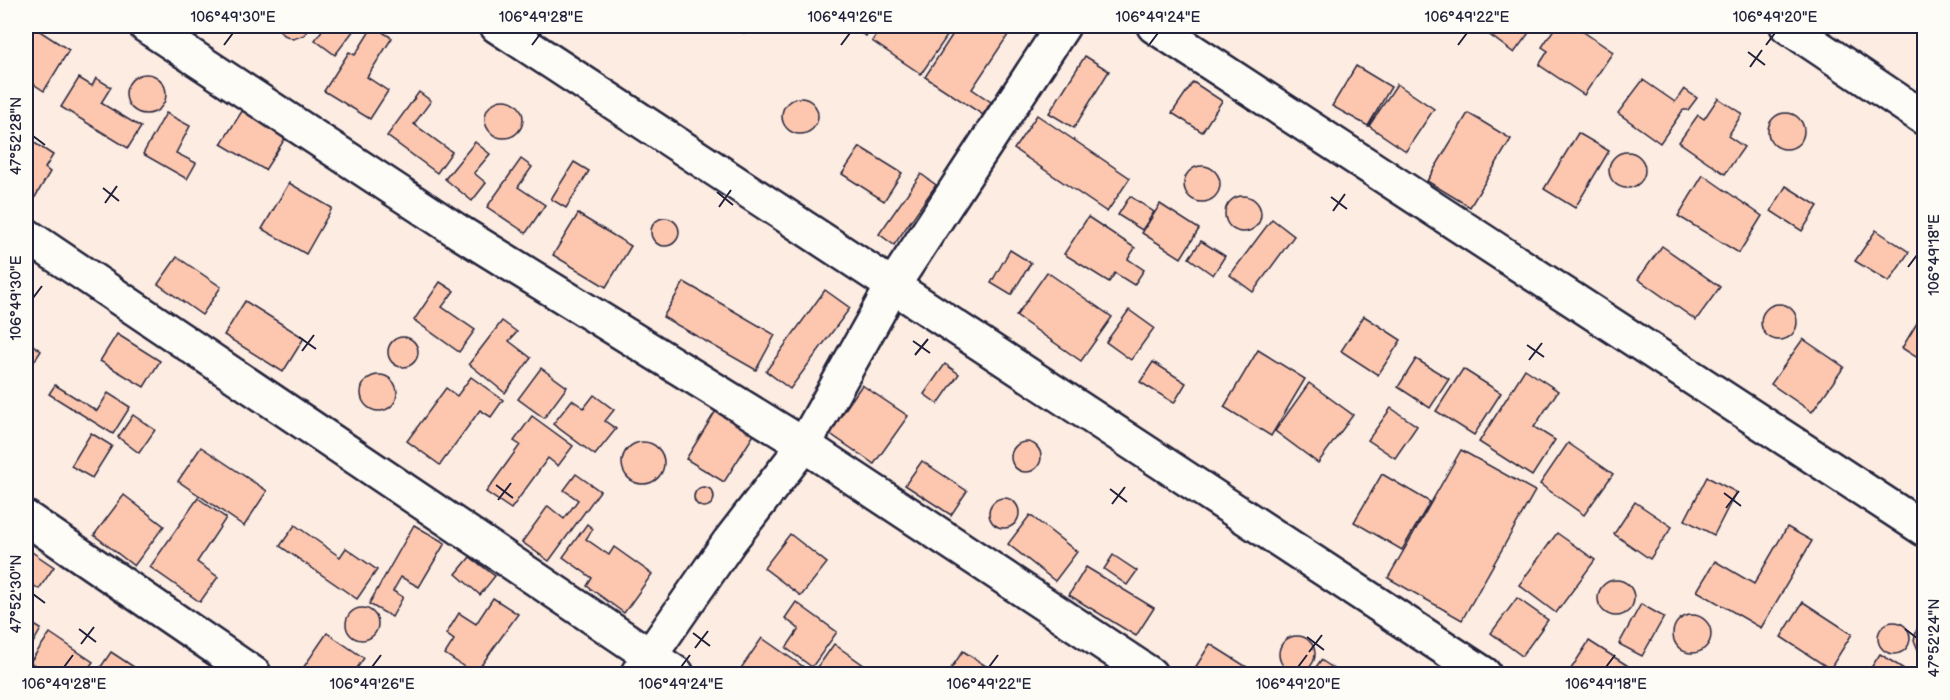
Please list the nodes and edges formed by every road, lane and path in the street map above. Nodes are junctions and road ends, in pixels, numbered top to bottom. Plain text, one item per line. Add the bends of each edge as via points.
1 (146, 26) edge
2 (497, 26) edge
3 (1062, 26) edge
4 (1154, 26) edge
5 (1787, 26) edge
6 (1924, 118) edge
7 (26, 235) edge
8 (892, 287) junction
9 (804, 445) junction
10 (26, 518) edge
11 (1924, 529) edge
12 (643, 666) edge
13 (254, 675) edge
14 (677, 675) edge
15 (1150, 675) edge
16 (1484, 675) edge

1 - 9 street via 459,232
2 - 8 street
3 - 8 street
4 - 11 street
5 - 6 street
7 - 12 street
8 - 9 street
8 - 16 street
9 - 12 street via 729,542
9 - 15 street
10 - 13 street
12 - 14 street

